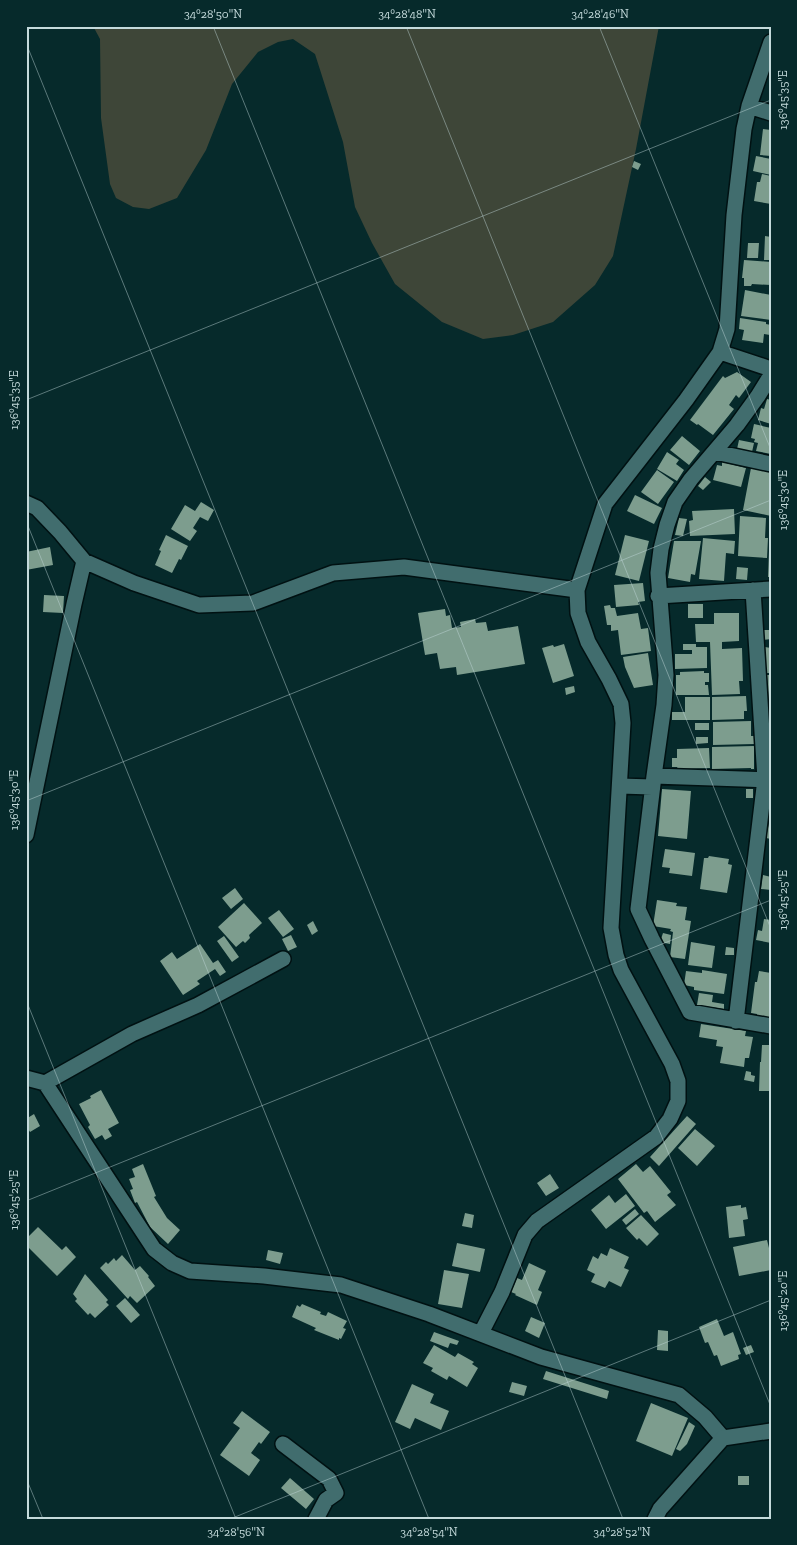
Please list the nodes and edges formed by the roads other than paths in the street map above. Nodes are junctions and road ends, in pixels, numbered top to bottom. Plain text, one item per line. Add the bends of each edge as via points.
1 (771, 42) edge
2 (749, 106) junction
3 (771, 113) edge
4 (720, 352) junction
5 (771, 369) edge
6 (771, 375) edge
7 (715, 452) junction
8 (771, 464) edge
9 (26, 503) edge
10 (84, 561) junction
11 (771, 589) edge
12 (577, 590) junction
13 (753, 590) junction
14 (658, 596) junction
15 (768, 780) edge
16 (653, 782) junction
17 (620, 786) junction
18 (26, 836) edge
19 (283, 959) dead end
20 (736, 1021) junction
21 (771, 1026) edge
22 (26, 1078) edge
23 (45, 1083) junction
24 (481, 1333) junction
25 (771, 1430) edge
26 (723, 1438) junction
27 (283, 1444) dead end
28 (316, 1519) edge
29 (654, 1519) edge

1 - 2 street
2 - 3 street
2 - 4 street via 734,214 727,330
4 - 5 street
4 - 12 street via 605,504
6 - 7 street
7 - 8 street
7 - 14 street via 675,502 661,549
9 - 10 street via 37,508
10 - 12 street via 134,583 199,605 253,603 333,573 404,567
10 - 18 street
11 - 13 street
12 - 17 street via 578,613 588,642 621,704
13 - 14 street
13 - 15 street
14 - 16 street via 666,675
15 - 16 street
15 - 20 street
16 - 17 street
16 - 20 street via 638,909 690,1012
17 - 24 street via 611,928 621,970 672,1064 678,1081 678,1101 670,1119 656,1137 537,1221 525,1234 502,1292
19 - 23 street via 198,1005 132,1034
20 - 21 street
22 - 23 street
23 - 24 street via 154,1249 172,1263 190,1271 341,1285
24 - 26 street via 541,1357 679,1395 705,1416
25 - 26 street
26 - 29 street
27 - 28 street via 329,1479 336,1493 326,1500

